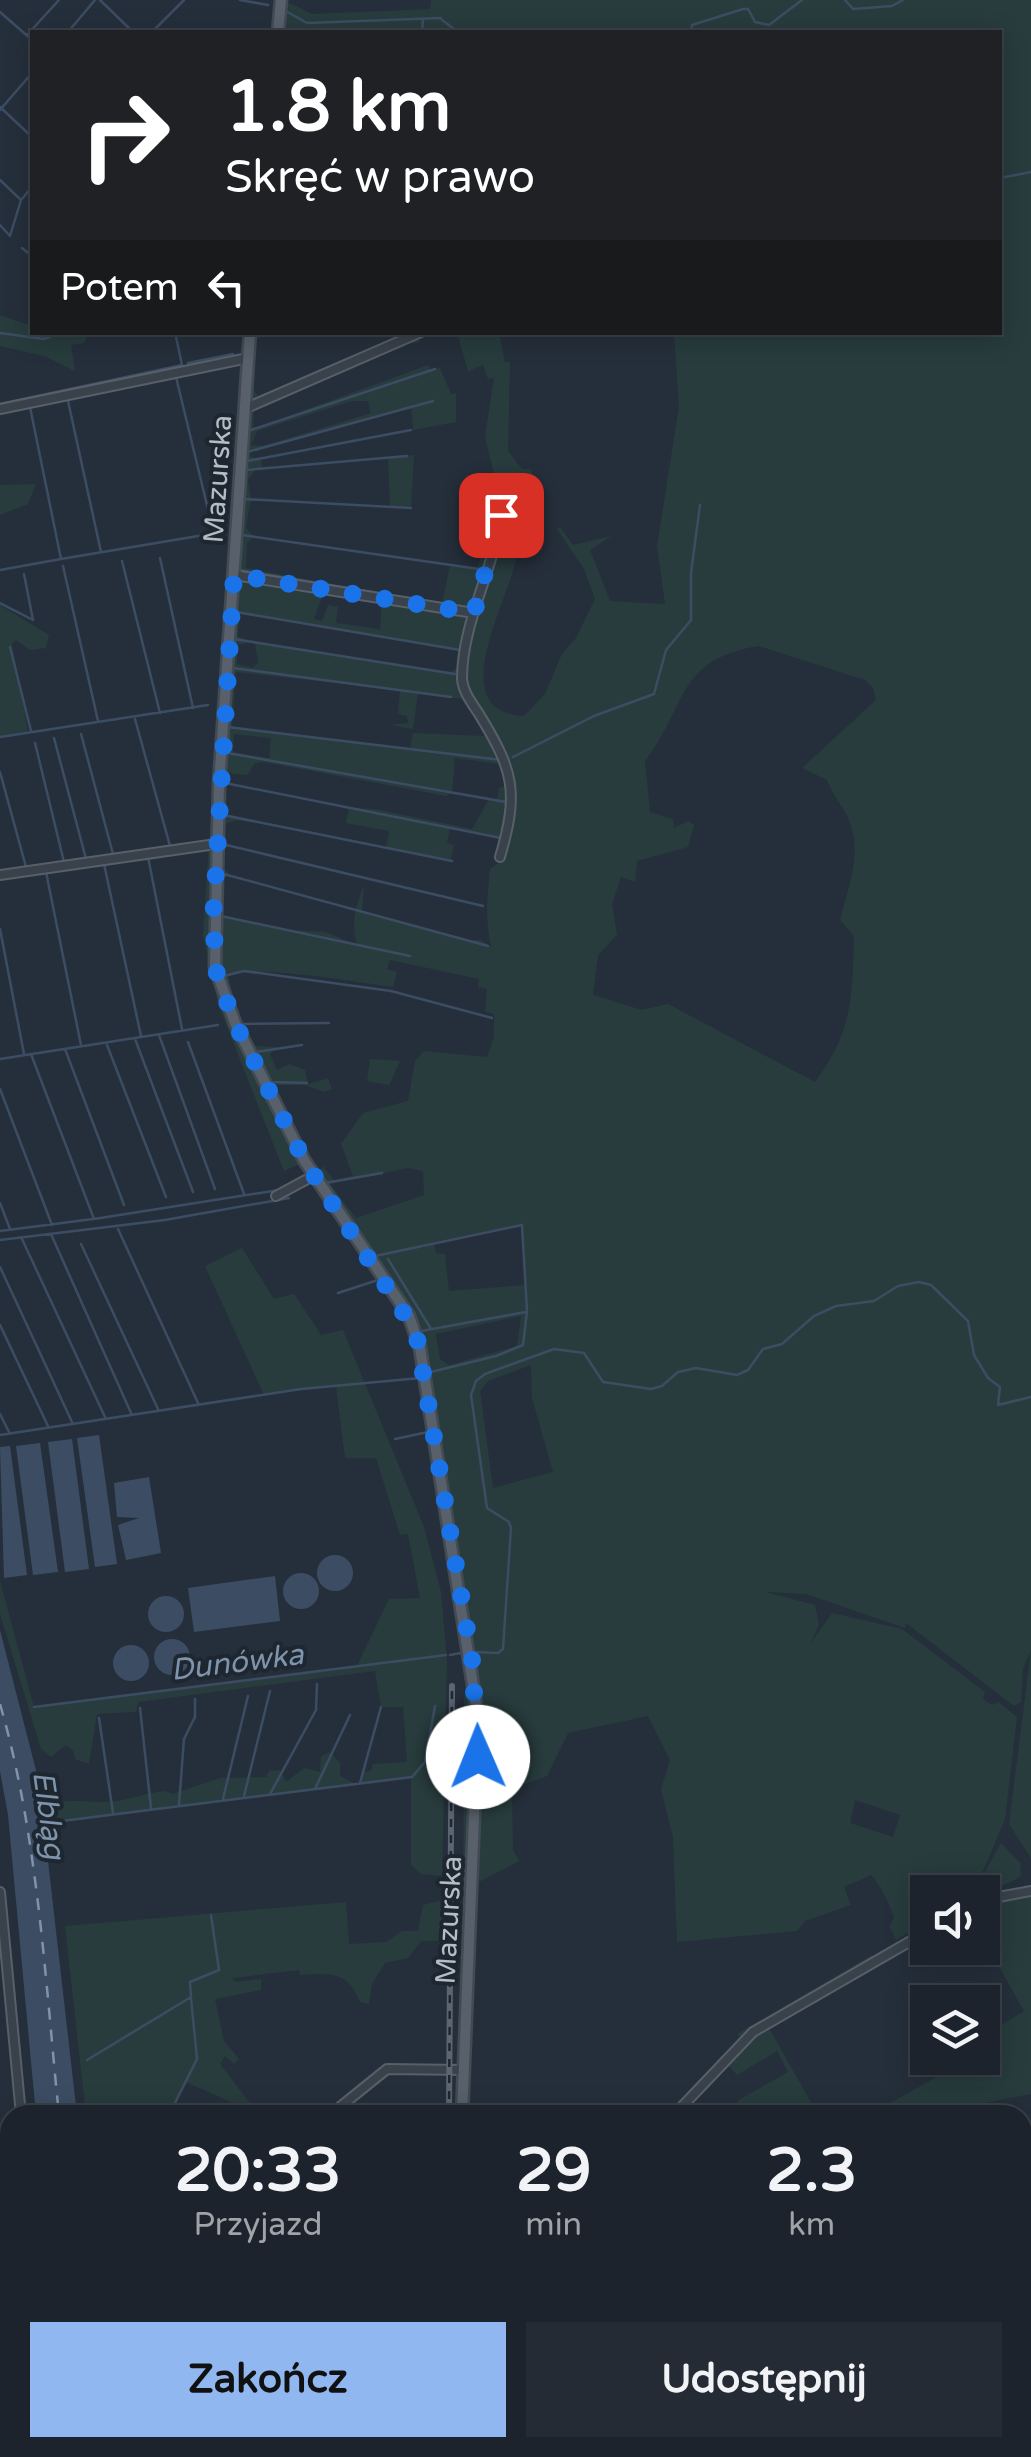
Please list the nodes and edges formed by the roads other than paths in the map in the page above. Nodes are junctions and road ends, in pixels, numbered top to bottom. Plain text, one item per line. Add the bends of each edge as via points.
1 (281, 0) edge
2 (278, 30) edge
3 (250, 335) edge
4 (414, 335) edge
5 (248, 358) junction
6 (0, 409) edge
7 (244, 409) junction
8 (501, 515) dead end
9 (234, 575) junction
10 (474, 613) junction
11 (216, 844) junction
12 (500, 858) dead end
13 (0, 875) edge
14 (313, 1176) junction
15 (276, 1196) dead end
16 (0, 1892) edge
17 (1031, 1892) edge
18 (1000, 1897) edge
19 (910, 1941) edge
20 (464, 2070) junction
21 (19, 2105) edge
22 (342, 2105) edge
23 (462, 2105) edge
24 (684, 2105) edge

1 - 2 main road
3 - 5 main road, Mazurska
4 - 7 street
5 - 6 street
5 - 7 main road, Mazurska
7 - 9 main road, Mazurska
8 - 10 street
9 - 10 street
9 - 11 main road, Mazurska
10 - 12 street via 462,685 502,748 514,796
11 - 13 street
11 - 14 main road, Mazurska via 213,943 219,984
14 - 15 street
14 - 20 main road, Mazurska via 411,1320 438,1454 478,1716
16 - 21 street
17 - 18 street
19 - 24 street via 753,2032
20 - 22 street via 387,2069
20 - 23 main road, Mazurska

